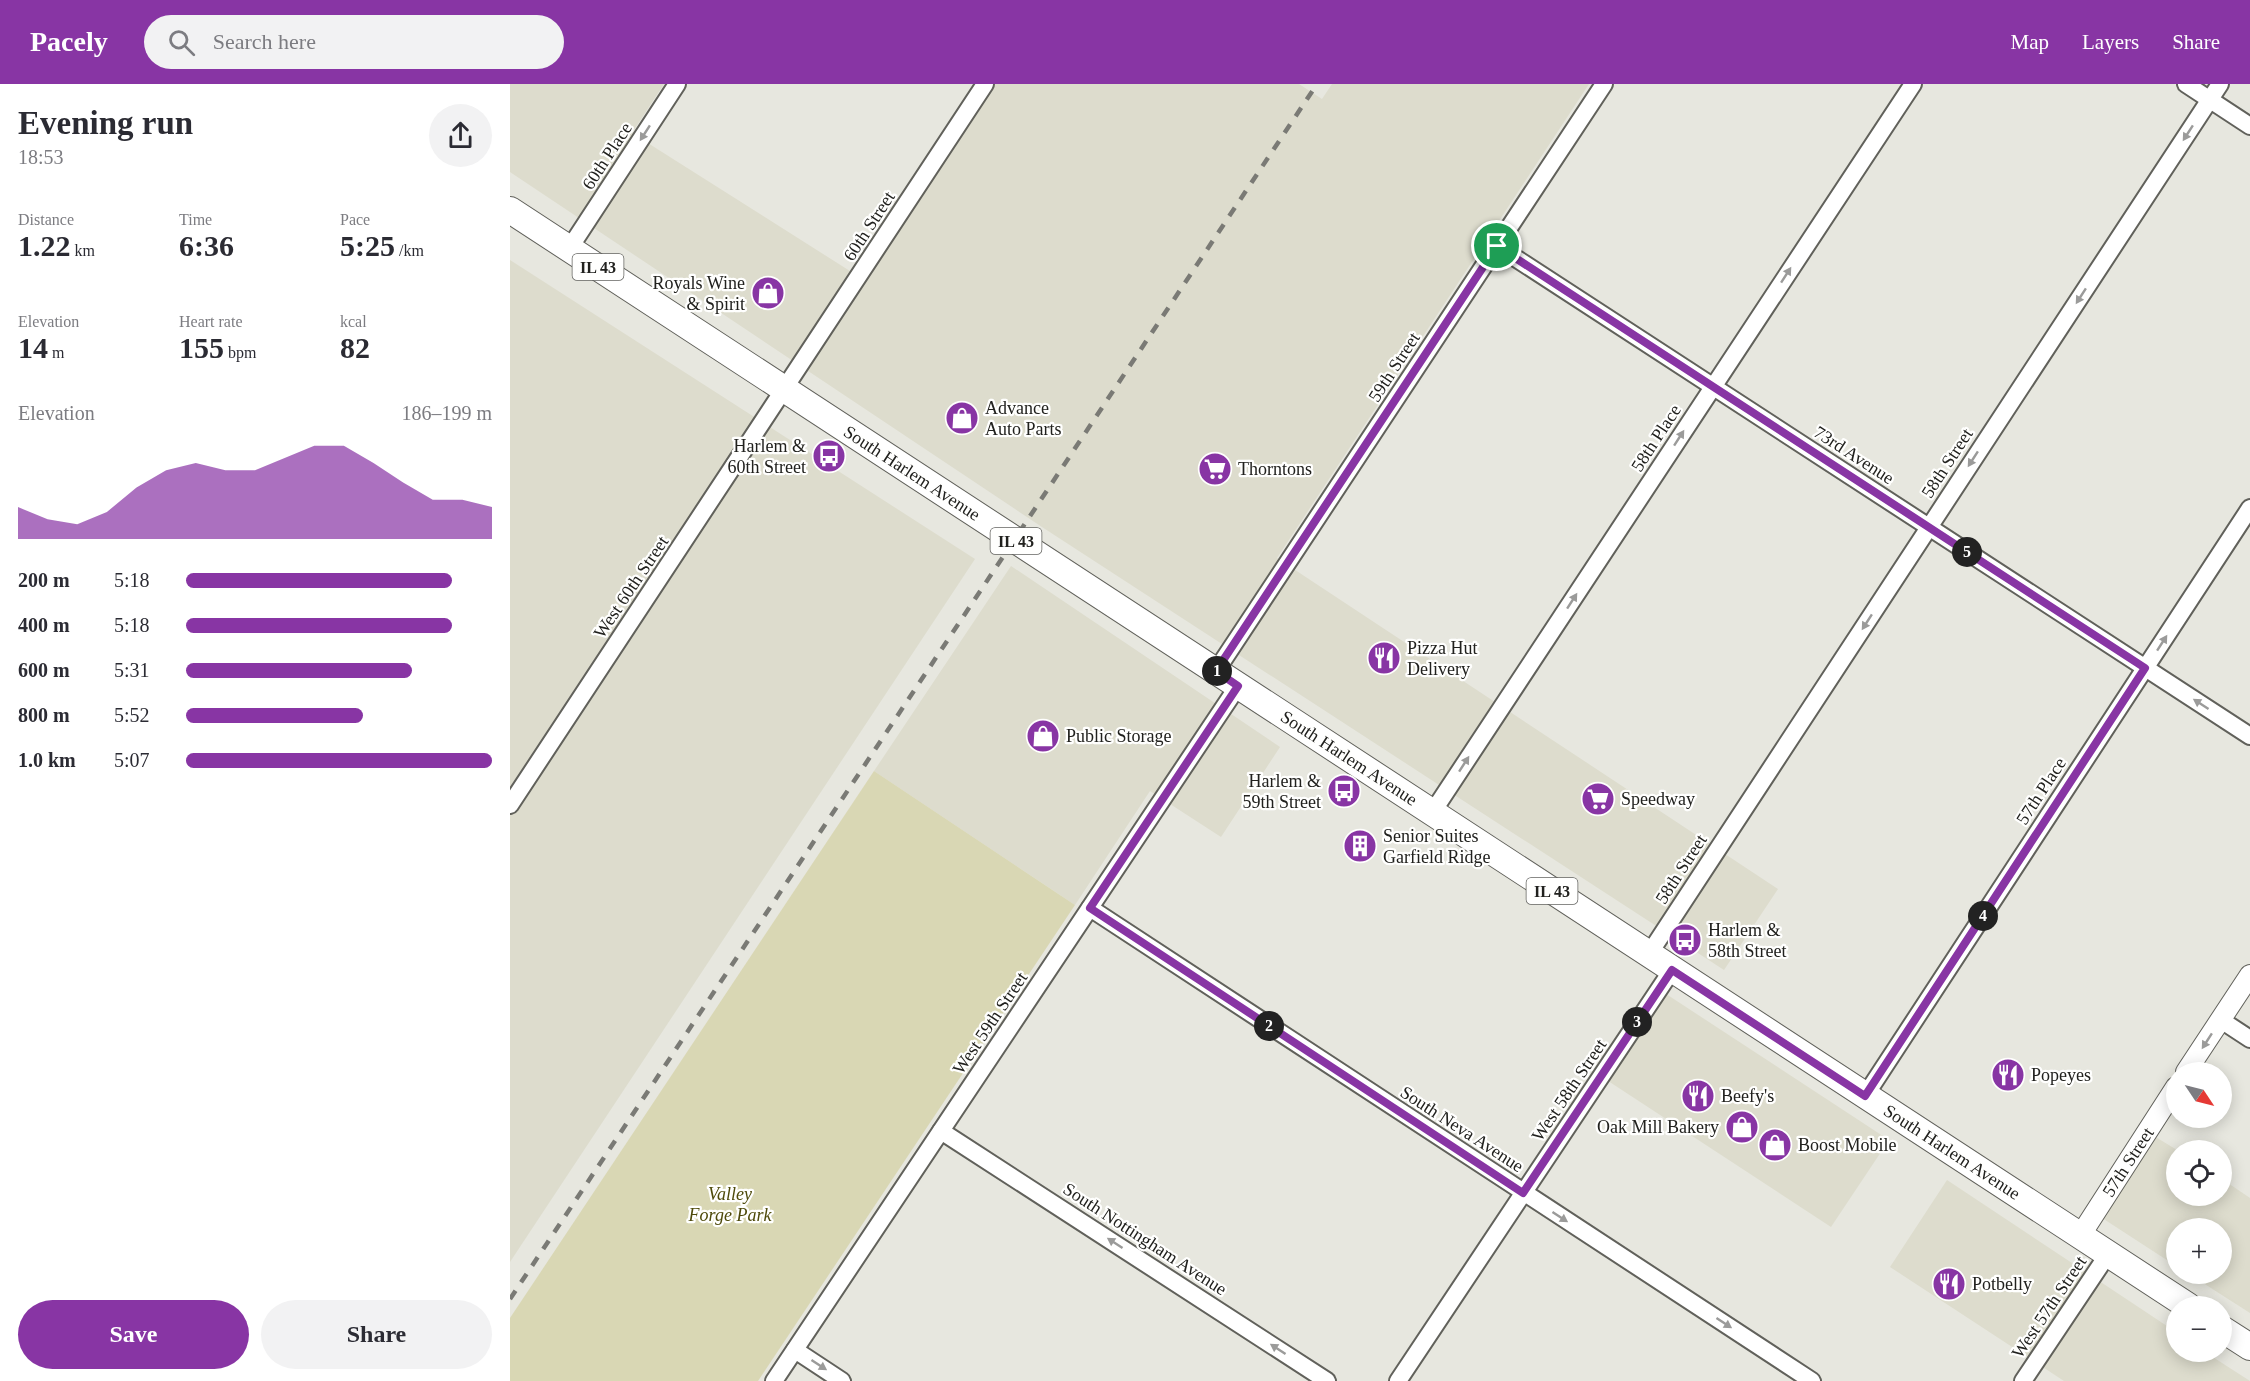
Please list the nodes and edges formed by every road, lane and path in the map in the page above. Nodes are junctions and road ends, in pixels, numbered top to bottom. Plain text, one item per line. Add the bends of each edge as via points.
1 (678, 84) edge
2 (985, 84) edge
3 (1604, 84) edge
4 (1912, 84) edge
5 (2186, 84) edge
6 (2220, 84) edge
7 (2210, 99) junction
8 (2250, 126) edge
9 (510, 210) edge
10 (1497, 246) junction
11 (569, 249) junction
12 (1713, 387) junction
13 (785, 390) junction
14 (2250, 508) edge
15 (1929, 527) junction
16 (2145, 668) junction
17 (1216, 671) junction
18 (1238, 686) junction
19 (2250, 736) edge
20 (510, 805) edge
21 (1432, 813) junction
22 (1090, 908) junction
23 (1648, 954) junction
24 (1672, 970) junction
25 (2250, 975) edge
26 (2221, 1020) junction
27 (2250, 1039) edge
28 (2193, 1062) edge
29 (1865, 1096) junction
30 (2166, 1103) edge
31 (942, 1131) junction
32 (1523, 1193) junction
33 (2080, 1236) junction
34 (2108, 1254) junction
35 (2173, 1296) edge
36 (2232, 1335) edge
37 (2250, 1347) edge
38 (795, 1350) junction
39 (774, 1381) edge
40 (842, 1381) edge
41 (1328, 1381) edge
42 (1398, 1381) edge
43 (1812, 1381) edge
44 (2023, 1381) edge

1 -> 11 street, 60th Place
2 - 13 street, 60th Street
3 - 10 street, 59th Street
12 -> 4 street, 58th Place
5 - 7 street
6 - 7 street, 58th Street
7 - 8 street
7 -> 15 street, 58th Street
9 - 11 main road, South Harlem Avenue / IL 43
10 - 12 street, 73rd Avenue
10 - 17 street, 59th Street
11 - 13 main road, South Harlem Avenue / IL 43
12 - 15 street, 73rd Avenue
21 -> 12 street, 58th Place
13 - 17 main road, South Harlem Avenue / IL 43
13 - 20 street, West 60th Street
16 -> 14 street, 57th Place
15 - 16 street, 73rd Avenue
15 -> 23 street, 58th Street
19 -> 16 street, 73rd Avenue
16 - 29 street, 57th Place
17 - 18 main road, South Harlem Avenue / IL 43
18 - 21 main road, South Harlem Avenue / IL 43
18 - 22 street, West 59th Street
21 - 23 main road, South Harlem Avenue / IL 43
22 - 31 street, West 59th Street
22 - 32 street, South Neva Avenue
23 - 24 main road, South Harlem Avenue / IL 43
24 - 29 main road, South Harlem Avenue / IL 43
24 - 32 street, West 58th Street
25 - 26 street
26 - 27 street
26 -> 28 street
29 - 33 main road, South Harlem Avenue / IL 43
30 - 33 street, 57th Street
31 - 38 street, West 59th Street
41 -> 31 street, South Nottingham Avenue
32 - 42 street, West 58th Street
32 -> 43 street, South Neva Avenue
33 - 34 main road, South Harlem Avenue / IL 43
34 - 35 main road, South Harlem Avenue / IL 43
34 - 44 street, West 57th Street
36 - 37 main road
38 - 39 street, West 59th Street
38 -> 40 street

